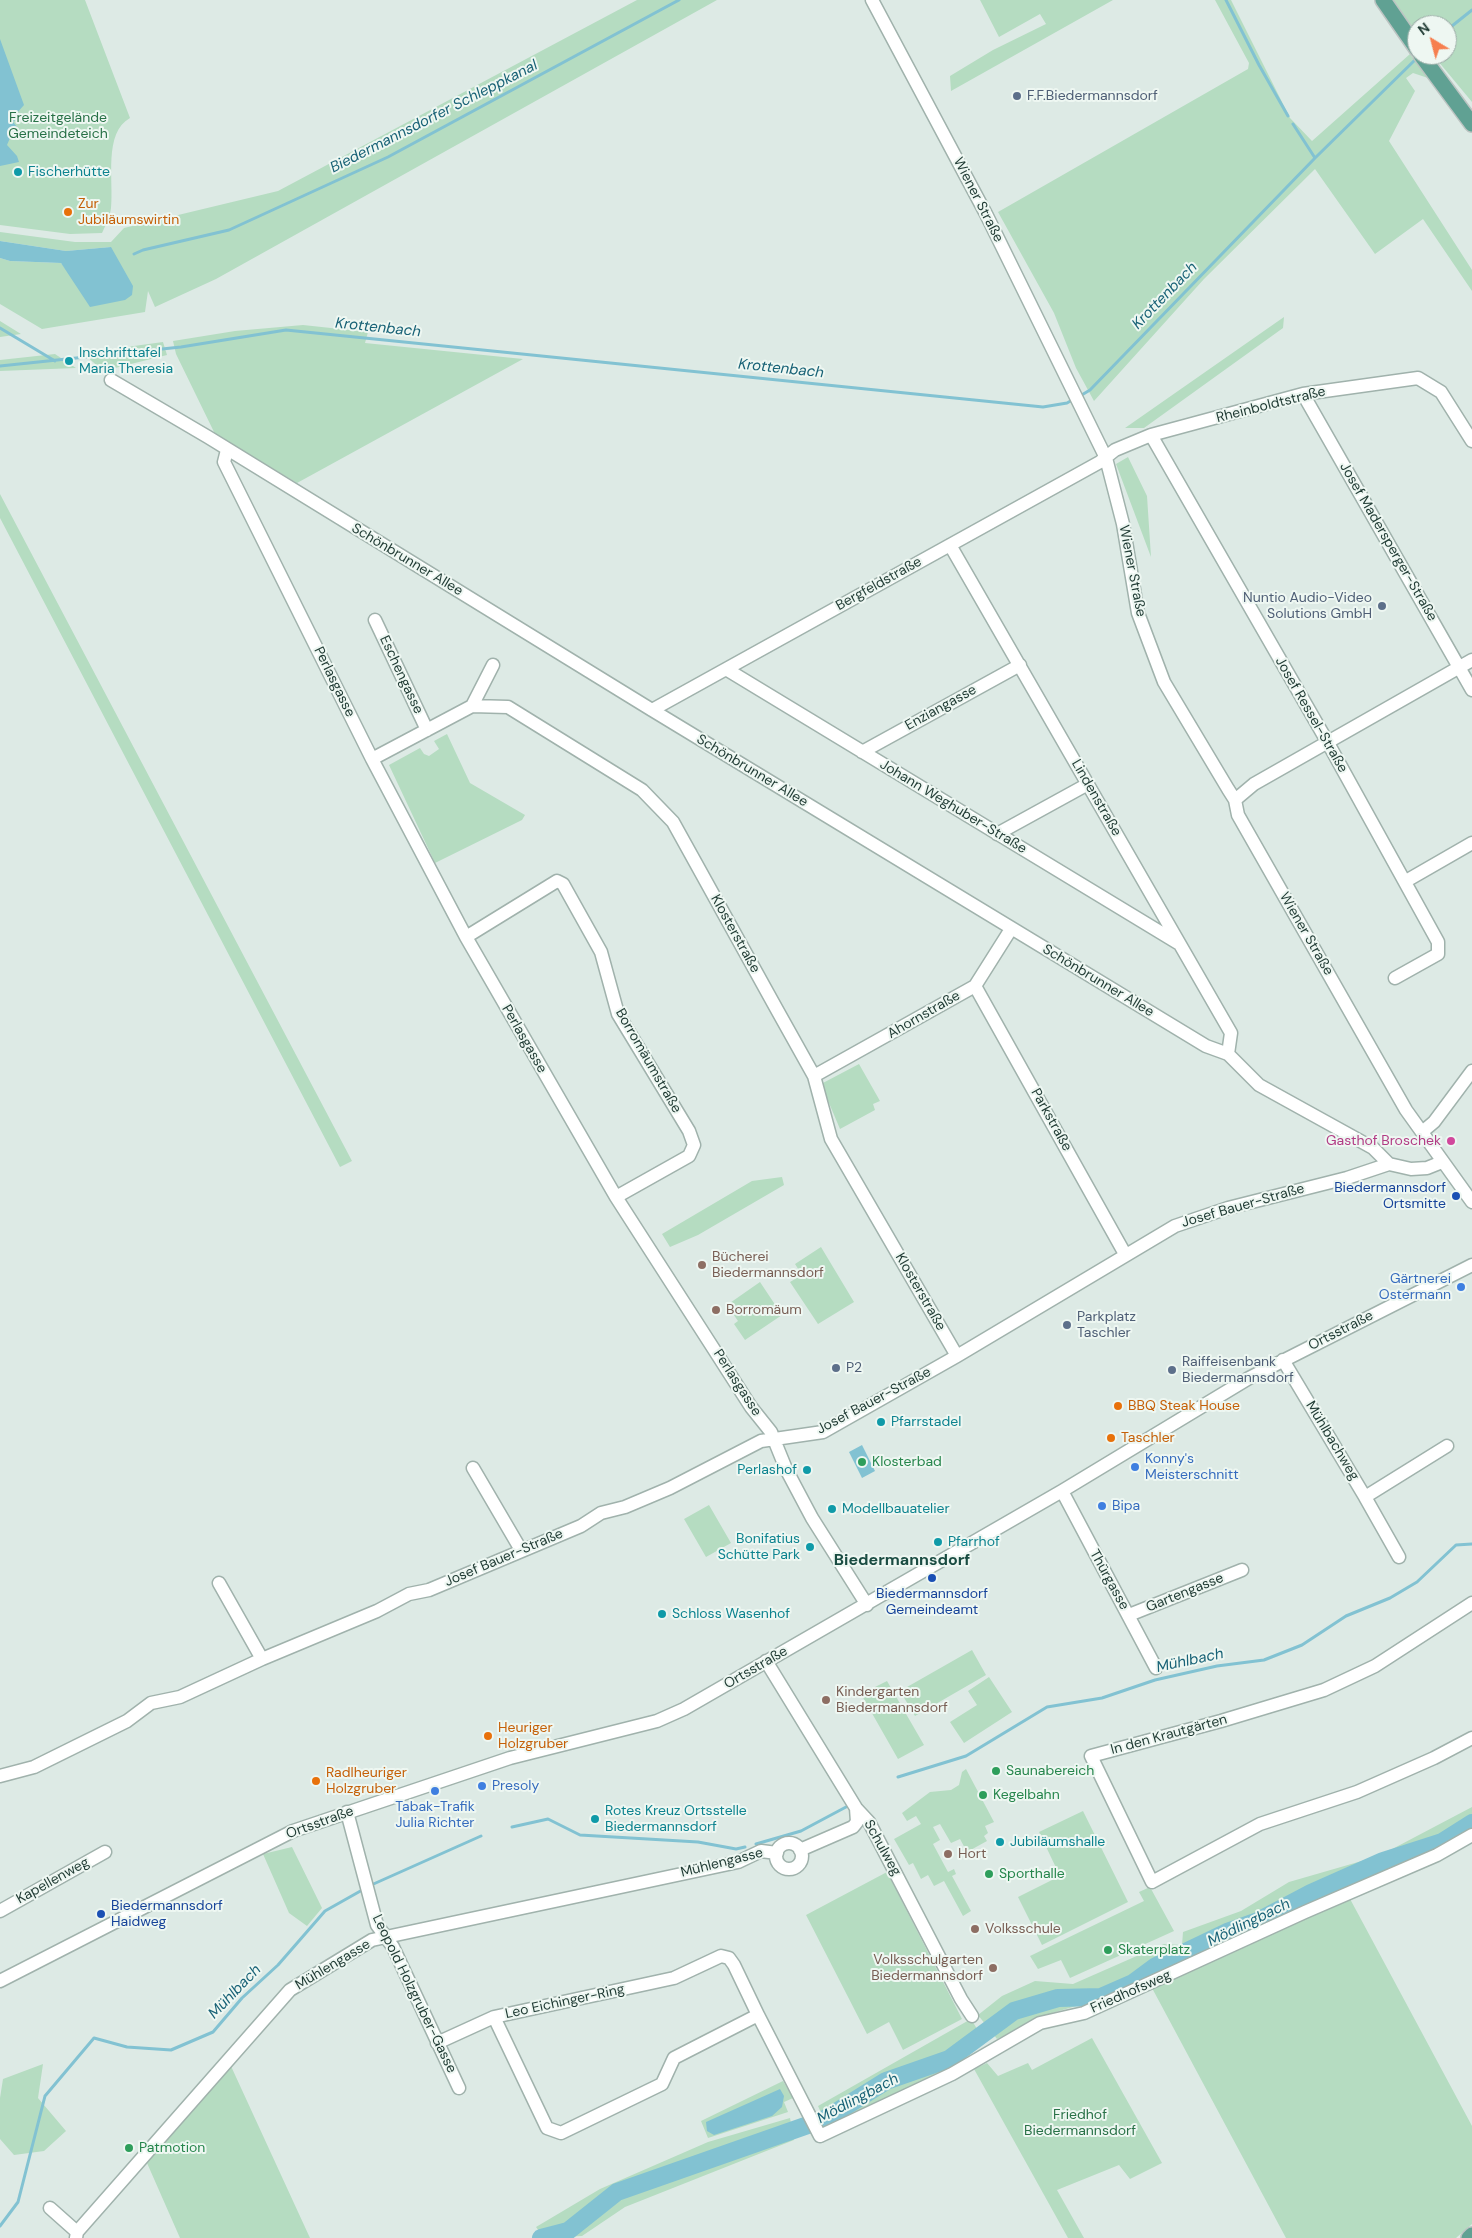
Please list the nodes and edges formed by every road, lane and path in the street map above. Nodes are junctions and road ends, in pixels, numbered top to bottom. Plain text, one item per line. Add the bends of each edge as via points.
1 (872, 0) edge
2 (1383, 0) edge
3 (1407, 35) edge
4 (1428, 65) edge
5 (1472, 124) edge
6 (111, 380) dead end
7 (1303, 394) junction
8 (1151, 436) junction
9 (1472, 440) edge
10 (227, 450) junction
11 (1106, 458) junction
12 (950, 545) junction
13 (375, 620) dead end
14 (1472, 660) edge
15 (493, 665) dead end
16 (1020, 665) junction
17 (1459, 667) junction
18 (726, 669) junction
19 (1472, 690) edge
20 (472, 706) junction
21 (652, 710) junction
22 (427, 730) junction
23 (1328, 743) junction
24 (862, 752) junction
25 (372, 759) junction
26 (1088, 784) junction
27 (1235, 800) junction
28 (997, 834) junction
29 (1472, 843) edge
30 (1406, 881) junction
31 (1011, 929) junction
32 (466, 937) junction
33 (1180, 945) junction
34 (1395, 978) dead end
35 (975, 986) junction
36 (1228, 1054) junction
37 (1472, 1072) edge
38 (814, 1076) junction
39 (1422, 1132) junction
40 (1442, 1162) junction
41 (1389, 1164) junction
42 (616, 1197) junction
43 (1472, 1202) edge
44 (1125, 1254) junction
45 (1472, 1265) edge
46 (957, 1356) junction
47 (1283, 1360) junction
48 (774, 1438) junction
49 (1447, 1446) dead end
50 (473, 1468) dead end
51 (1062, 1492) junction
52 (1365, 1496) junction
53 (520, 1550) junction
54 (1398, 1557) dead end
55 (1242, 1570) dead end
56 (219, 1583) dead end
57 (1472, 1603) edge
58 (867, 1605) junction
59 (1129, 1615) junction
60 (262, 1659) junction
61 (766, 1661) junction
62 (1156, 1668) dead end
63 (1472, 1738) edge
64 (0, 1776) edge
65 (854, 1805) junction
66 (347, 1812) junction
67 (1472, 1836) edge
68 (800, 1850) junction
69 (105, 1852) dead end
70 (776, 1852) junction
71 (0, 1911) edge
72 (386, 1937) junction
73 (0, 1981) edge
74 (758, 2015) junction
75 (972, 2016) dead end
76 (494, 2017) junction
77 (437, 2044) junction
78 (459, 2088) dead end
79 (818, 2132) joint
80 (50, 2208) dead end
81 (76, 2235) edge
82 (1472, 2235) edge
83 (1468, 2238) edge

1 - 11 street, Wiener Straße via 986,214
2 - 3 main road
4 - 5 main road
6 - 10 street, Schönbrunner Allee
7 - 8 street, Rheinboldtstraße
7 - 9 street, Rheinboldtstraße via 1418,378 1441,392
7 - 17 street, Josef Madersperger-Straße
8 - 11 street, Rheinboldtstraße via 1115,450
8 - 23 street, Josef Ressel-Straße
10 - 21 street, Schönbrunner Allee
10 - 25 street, Perlasgasse via 224,462
11 - 12 street, Bergfeldstraße
11 - 27 street, Wiener Straße via 1123,524 1138,613 1164,682
12 - 16 street, Lindenstraße
12 - 18 street, Bergfeldstraße
13 - 22 street, Eschengasse
14 - 17 street
15 - 20 street
16 - 24 street, Enziangasse
16 - 26 street, Lindenstraße
17 - 19 street, Josef Madersperger-Straße
17 - 23 street
18 - 21 street, Bergfeldstraße
18 - 24 street, Johann Weghuber-Straße
20 - 22 street, Klosterstraße
20 - 38 street, Klosterstraße via 508,707 642,790 673,822
21 - 31 street, Schönbrunner Allee
22 - 25 street, Klosterstraße
23 - 27 street via 1254,784
23 - 30 street, Josef Ressel-Straße
24 - 28 street, Johann Weghuber-Straße
25 - 32 street, Perlasgasse
26 - 28 street
26 - 33 street, Lindenstraße
27 - 39 street, Wiener Straße via 1238,815 1406,1110
28 - 33 street, Johann Weghuber-Straße
29 - 30 street
30 - 34 street, Josef Ressel-Straße via 1407,889 1438,942 1438,954
31 - 35 street, Ahornstraße
31 - 36 street, Schönbrunner Allee via 1206,1046
32 - 42 street, Perlasgasse
32 - 42 street, Borromäumstraße via 557,882 563,884 601,952 618,1014 694,1145 689,1156
33 - 36 street, Lindenstraße via 1231,1033
35 - 38 street, Ahornstraße
35 - 44 street, Parkstraße
36 - 41 street, Schönbrunner Allee via 1259,1085 1373,1148
37 - 39 street via 1434,1122
38 - 46 street, Klosterstraße via 832,1139
39 - 40 street, Wiener Straße
40 - 41 street via 1411,1170
40 - 43 street, Wiener Straße
41 - 44 street, Josef Bauer-Straße via 1228,1208 1175,1226
42 - 48 street, Perlasgasse
44 - 46 street, Josef Bauer-Straße
45 - 47 street, Ortsstraße
46 - 48 street, Josef Bauer-Straße via 823,1432
47 - 51 street, Ortsstraße
47 - 52 street, Mühlbachweg
48 - 53 street, Josef Bauer-Straße via 753,1445 670,1488 625,1507 601,1513 581,1526
48 - 58 street, Perlasgasse via 812,1518
49 - 52 street, Mühlbachweg
50 - 53 street
51 - 58 street, Ortsstraße
51 - 59 street, Thürgasse
52 - 54 street, Mühlbachweg
53 - 60 street, Josef Bauer-Straße via 429,1590 409,1594 377,1611
55 - 59 street, Gartengasse
56 - 60 street
57 - 63 street, In den Krautgärten via 1375,1666 1324,1690 1091,1756 1152,1882 1260,1824 1358,1792
58 - 61 street, Ortsstraße
59 - 62 street, Thürgasse
60 - 64 street, Josef Bauer-Straße via 180,1697 144,1707 127,1721 34,1767
61 - 65 street, Schulweg
61 - 66 street, Ortsstraße via 684,1709 657,1721 510,1758
65 - 68 street, Mühlengasse via 857,1822 853,1827
65 - 75 street, Schulweg via 869,1822
66 - 72 street, Leopold Holzgruber-Gasse via 377,1925
66 - 73 street, Ortsstraße via 292,1832 237,1858
67 - 79 street, Friedhofsweg via 1437,1855 1084,2013 1040,2023 952,2074
68 - 70 street, Mühlengasse via 794,1844 786,1844
68 - 70 street, Mühlengasse via 801,1861 792,1869 780,1865
69 - 71 street, Kapellenweg
70 - 72 street, Mühlengasse via 761,1851 738,1862
72 - 77 street, Leopold Holzgruber-Gasse
72 - 81 street, Mühlengasse via 372,1940 290,1990
74 - 76 street, Leo Eichinger-Ring via 734,1965 726,1956 712,1959 674,1978
74 - 76 street, Leo Eichinger-Ring via 674,2058 662,2084 561,2132 547,2128
74 - 79 street, Leo Eichinger-Ring
76 - 77 street
77 - 78 street, Leopold Holzgruber-Gasse
80 - 81 street, Mühlengasse
82 - 83 main road

